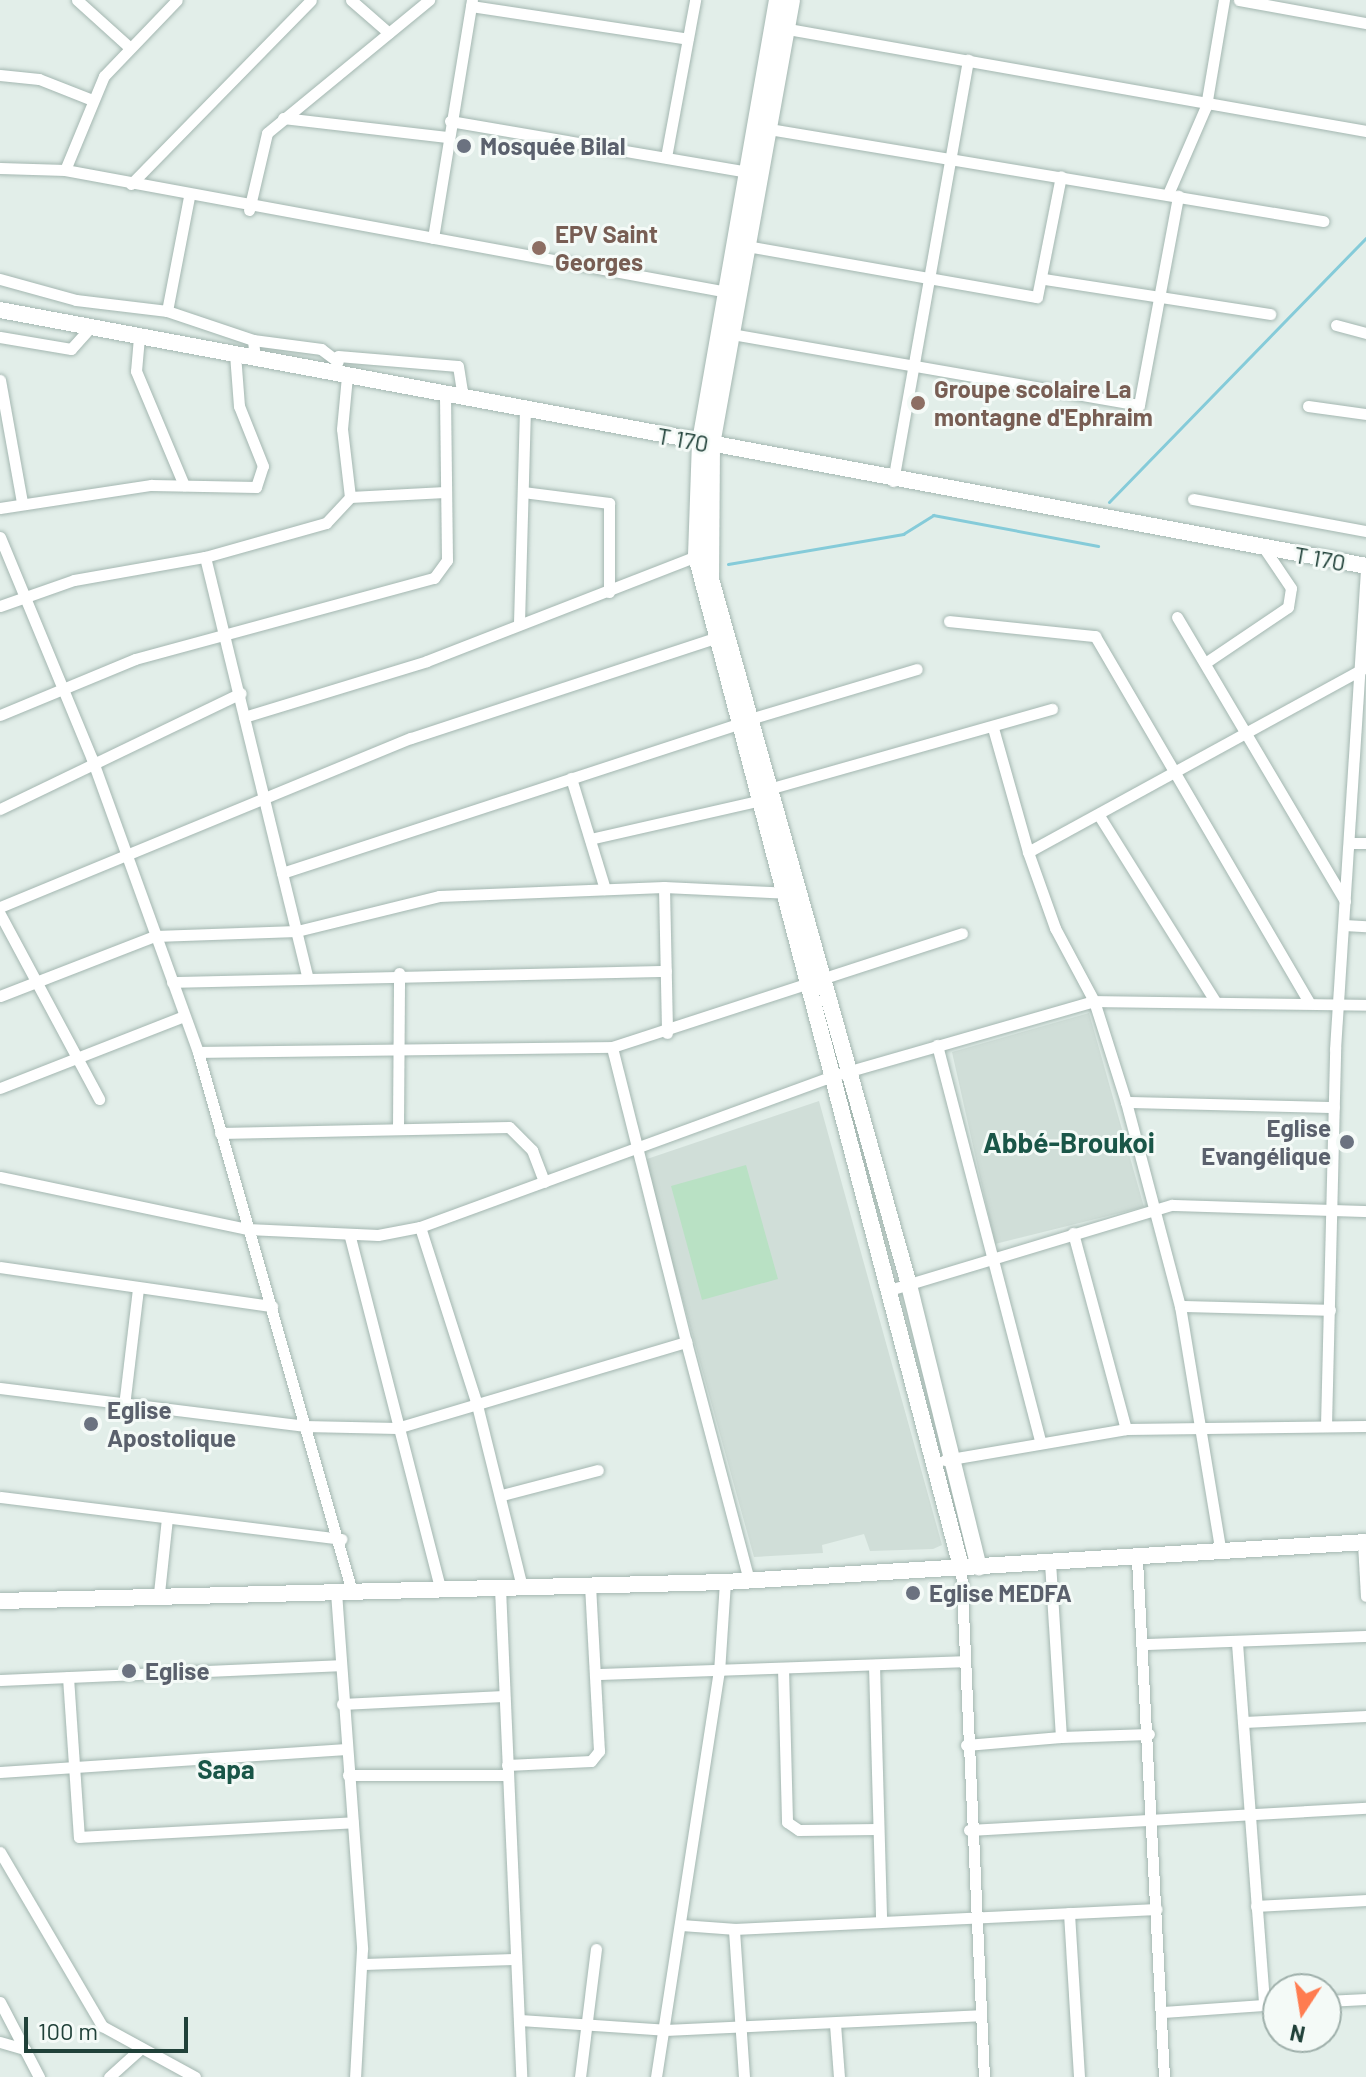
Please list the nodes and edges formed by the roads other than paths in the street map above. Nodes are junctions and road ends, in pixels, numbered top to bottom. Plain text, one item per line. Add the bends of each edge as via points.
1 (77, 0) edge
2 (177, 0) edge
3 (311, 0) edge
4 (351, 0) edge
5 (429, 0) edge
6 (695, 0) edge
7 (777, 0) edge
8 (792, 0) edge
9 (1224, 0) edge
10 (1239, 0) edge
11 (472, 3) edge
12 (1366, 23) edge
13 (788, 29) junction
14 (389, 33) junction
15 (688, 39) junction
16 (129, 47) junction
17 (968, 60) junction
18 (0, 75) edge
19 (92, 100) junction
20 (1206, 106) junction
21 (283, 118) junction
22 (450, 121) junction
23 (769, 129) junction
24 (1366, 131) edge
25 (447, 137) junction
26 (948, 156) junction
27 (666, 157) junction
28 (0, 168) edge
29 (65, 170) junction
30 (747, 172) junction
31 (1061, 176) junction
32 (131, 184) junction
33 (1173, 195) junction
34 (189, 197) junction
35 (249, 210) junction
36 (1323, 221) dead end
37 (433, 238) junction
38 (747, 246) junction
39 (927, 278) junction
40 (0, 279) edge
41 (1044, 279) junction
42 (727, 292) junction
43 (1161, 298) junction
44 (0, 310) edge
45 (167, 311) junction
46 (1270, 314) dead end
47 (1336, 325) dead end
48 (90, 328) junction
49 (1366, 333) edge
50 (732, 334) junction
51 (0, 337) edge
52 (139, 337) junction
53 (253, 340) junction
54 (235, 354) junction
55 (338, 356) junction
56 (255, 358) junction
57 (914, 368) junction
58 (343, 375) junction
59 (0, 380) edge
60 (445, 394) junction
61 (463, 396) junction
62 (1308, 406) dead end
63 (525, 408) junction
64 (1366, 414) edge
65 (706, 442) junction
66 (893, 482) junction
67 (184, 485) junction
68 (445, 492) junction
69 (523, 492) junction
70 (350, 497) junction
71 (1193, 499) dead end
72 (22, 502) junction
73 (0, 508) edge
74 (1366, 531) edge
75 (0, 537) edge
76 (1264, 548) junction
77 (696, 556) junction
78 (205, 557) junction
79 (1366, 567) edge
80 (609, 592) junction
81 (27, 597) junction
82 (0, 606) edge
83 (1177, 617) dead end
84 (949, 621) dead end
85 (519, 623) junction
86 (226, 638) junction
87 (715, 638) junction
88 (1205, 663) junction
89 (1364, 667) edge
90 (917, 669) dead end
91 (65, 692) junction
92 (241, 693) junction
93 (1052, 709) dead end
94 (0, 715) edge
95 (244, 717) junction
96 (745, 721) junction
97 (993, 728) junction
98 (1244, 732) junction
99 (1361, 757) edge
100 (92, 759) junction
101 (1175, 771) junction
102 (571, 778) junction
103 (767, 794) junction
104 (264, 804) junction
105 (0, 809) edge
106 (1100, 817) junction
107 (590, 839) junction
108 (1350, 843) junction
109 (1366, 843) edge
110 (1028, 852) junction
111 (129, 857) junction
112 (282, 873) junction
113 (664, 887) junction
114 (605, 889) junction
115 (794, 893) junction
116 (1345, 901) junction
117 (0, 907) edge
118 (0, 914) edge
119 (1344, 925) junction
120 (1366, 926) edge
121 (297, 931) junction
122 (962, 933) dead end
123 (155, 936) junction
124 (666, 971) junction
125 (399, 973) junction
126 (308, 978) junction
127 (819, 980) junction
128 (37, 981) junction
129 (172, 982) junction
130 (0, 996) edge
131 (1094, 1001) junction
132 (1215, 1001) junction
133 (1308, 1001) junction
134 (1337, 1004) junction
135 (1366, 1005) edge
136 (184, 1016) junction
137 (667, 1033) junction
138 (937, 1045) junction
139 (612, 1047) junction
140 (398, 1050) junction
141 (198, 1052) junction
142 (77, 1058) junction
143 (843, 1073) junction
144 (0, 1088) edge
145 (99, 1099) dead end
146 (1126, 1102) junction
147 (1334, 1107) junction
148 (398, 1127) junction
149 (220, 1133) junction
150 (636, 1149) junction
151 (0, 1177) edge
152 (544, 1182) junction
153 (1154, 1208) junction
154 (1331, 1209) junction
155 (1366, 1211) edge
156 (420, 1227) junction
157 (247, 1229) junction
158 (1073, 1233) junction
159 (350, 1237) junction
160 (993, 1261) junction
161 (0, 1267) edge
162 (901, 1287) junction
163 (138, 1288) junction
164 (272, 1306) junction
165 (1180, 1306) junction
166 (1330, 1310) junction
167 (686, 1342) junction
168 (0, 1388) edge
169 (476, 1401) junction
170 (124, 1406) junction
171 (1326, 1425) junction
172 (304, 1426) junction
173 (1366, 1426) edge
174 (1206, 1427) junction
175 (397, 1428) junction
176 (1126, 1429) junction
177 (1040, 1440) junction
178 (945, 1460) junction
179 (598, 1470) dead end
180 (502, 1495) junction
181 (0, 1497) edge
182 (167, 1518) junction
183 (341, 1539) junction
184 (1365, 1542) edge
185 (1221, 1553) junction
186 (1137, 1560) junction
187 (1050, 1564) junction
188 (961, 1567) junction
189 (979, 1567) junction
190 (749, 1580) junction
191 (725, 1582) junction
192 (522, 1587) junction
193 (590, 1587) junction
194 (440, 1588) junction
195 (500, 1588) junction
196 (344, 1592) junction
197 (159, 1593) junction
198 (1366, 1596) edge
199 (0, 1601) edge
200 (1366, 1636) edge
201 (1237, 1643) junction
202 (1146, 1644) junction
203 (964, 1661) junction
204 (339, 1665) junction
205 (874, 1665) junction
206 (783, 1668) junction
207 (719, 1672) junction
208 (598, 1674) junction
209 (68, 1677) junction
210 (0, 1680) edge
211 (503, 1696) junction
212 (342, 1704) junction
213 (1366, 1716) edge
214 (1244, 1722) junction
215 (1149, 1734) junction
216 (1061, 1737) junction
217 (966, 1745) junction
218 (346, 1749) junction
219 (76, 1764) junction
220 (507, 1770) junction
221 (0, 1772) edge
222 (348, 1775) junction
223 (1366, 1808) edge
224 (1249, 1812) junction
225 (1152, 1818) junction
226 (353, 1822) junction
227 (877, 1829) junction
228 (969, 1830) junction
229 (0, 1852) edge
230 (1366, 1900) edge
231 (1256, 1906) junction
232 (1157, 1909) junction
233 (1069, 1913) junction
234 (973, 1917) junction
235 (881, 1921) junction
236 (680, 1925) junction
237 (734, 1929) junction
238 (596, 1949) dead end
239 (515, 1959) junction
240 (362, 1964) junction
241 (1262, 1980) edge
242 (1366, 1999) edge
243 (1342, 2000) edge
244 (0, 2002) edge
245 (1262, 2005) edge
246 (1163, 2012) junction
247 (980, 2015) junction
248 (520, 2020) junction
249 (587, 2021) junction
250 (835, 2024) junction
251 (741, 2026) junction
252 (665, 2030) junction
253 (0, 2042) edge
254 (25, 2049) junction
255 (138, 2051) junction
256 (39, 2077) edge
257 (109, 2077) edge
258 (195, 2077) edge
259 (355, 2077) edge
260 (521, 2077) edge
261 (580, 2077) edge
262 (656, 2077) edge
263 (744, 2077) edge
264 (839, 2077) edge
265 (984, 2077) edge
266 (1079, 2077) edge
267 (1164, 2077) edge

1 - 16 street
2 - 16 street
3 - 32 street
4 - 14 street
5 - 14 street
6 - 15 street
7 - 30 street
8 - 13 street
9 - 20 street
10 - 12 street
11 - 15 street
11 - 22 street
13 - 17 street
13 - 23 street
14 - 21 street
15 - 27 street
16 - 19 street
17 - 20 street
17 - 26 street
18 - 19 street via 39,79
19 - 29 street
20 - 24 street
20 - 33 street
21 - 25 street
21 - 35 street via 262,142
22 - 25 street
22 - 27 street
23 - 26 street
23 - 38 street
25 - 37 street
26 - 31 street
26 - 39 street
27 - 30 street
28 - 29 street
29 - 32 street
30 - 42 street
31 - 33 street
31 - 41 street
32 - 34 street
33 - 36 street
33 - 43 street
34 - 35 street
34 - 45 street
35 - 37 street
37 - 42 street
38 - 39 street
38 - 50 street
39 - 41 street via 1031,297 1042,292
39 - 57 street
40 - 45 street via 76,300
41 - 43 street
42 - 65 street
43 - 46 street
43 - 57 street via 1139,405
44 - 48 street, T 170
45 - 53 street
47 - 49 street
48 - 51 street via 71,349
48 - 52 street, T 170
50 - 57 street
50 - 65 street
52 - 54 street, T 170
52 - 67 street via 136,371
53 - 55 street
53 - 56 street
54 - 56 street, T 170
54 - 67 street via 239,406 263,482 239,489
55 - 58 street
55 - 61 street via 458,366
56 - 58 street, T 170
57 - 66 street
58 - 60 street, T 170
58 - 70 street via 342,429
59 - 72 street
60 - 61 street, T 170
60 - 68 street
61 - 63 street, T 170
62 - 64 street
63 - 65 street, T 170
63 - 69 street
65 - 66 street, T 170
65 - 77 street
65 - 96 street via 711,579
66 - 76 street, T 170
67 - 72 street
68 - 70 street
68 - 86 street via 447,560 434,578
69 - 80 street via 609,503
69 - 85 street
70 - 78 street via 309,532
71 - 74 street
72 - 73 street
75 - 81 street
76 - 79 street, T 170
76 - 88 street via 1291,588 1288,607
77 - 80 street
77 - 87 street
78 - 81 street via 85,577
78 - 86 street
79 - 89 street
80 - 85 street
81 - 82 street
81 - 91 street
83 - 88 street
84 - 101 street via 1095,636
85 - 95 street via 427,661
86 - 91 street via 135,659
86 - 92 street
87 - 96 street
87 - 104 street via 411,738
88 - 98 street
89 - 98 street
89 - 99 street
90 - 96 street
91 - 94 street
91 - 100 street
92 - 95 street
92 - 100 street
93 - 97 street
95 - 104 street
96 - 102 street
96 - 103 street
97 - 103 street
97 - 110 street
98 - 101 street
98 - 116 street
99 - 108 street
100 - 105 street
100 - 111 street
101 - 106 street
101 - 133 street
102 - 107 street
102 - 112 street
103 - 107 street
103 - 115 street
104 - 111 street
104 - 112 street
106 - 110 street
106 - 132 street
107 - 114 street
108 - 109 street
108 - 116 street
110 - 131 street via 1055,928
111 - 117 street
111 - 123 street
112 - 121 street
113 - 114 street
113 - 115 street
113 - 124 street
114 - 121 street via 439,896
115 - 127 street
116 - 119 street
118 - 128 street
119 - 120 street
119 - 134 street
121 - 123 street
121 - 126 street
122 - 127 street
123 - 128 street
123 - 129 street
124 - 125 street
124 - 137 street
125 - 126 street
125 - 140 street
126 - 129 street
127 - 137 street
127 - 143 street
128 - 130 street
128 - 142 street
129 - 136 street
131 - 132 street
131 - 138 street
131 - 146 street
132 - 133 street
133 - 134 street
134 - 135 street
134 - 147 street
136 - 141 street
136 - 142 street
137 - 139 street
138 - 143 street
138 - 160 street
139 - 140 street
139 - 150 street
140 - 141 street
140 - 148 street
141 - 149 street
142 - 144 street
142 - 145 street
143 - 150 street
143 - 162 street
146 - 147 street
146 - 153 street
147 - 154 street
148 - 149 street
148 - 152 street via 509,1127 532,1150
149 - 157 street
150 - 152 street
150 - 167 street
151 - 157 street
152 - 156 street
153 - 154 street
153 - 158 street
153 - 165 street
154 - 155 street
154 - 166 street
156 - 159 street
156 - 169 street
157 - 159 street
157 - 164 street
158 - 160 street
158 - 176 street
159 - 175 street
160 - 162 street
160 - 177 street
161 - 163 street
162 - 178 street
163 - 164 street
163 - 170 street
164 - 172 street
165 - 166 street
165 - 174 street
166 - 171 street
167 - 169 street
167 - 190 street
168 - 170 street
169 - 175 street
169 - 180 street
170 - 172 street
171 - 173 street
171 - 174 street
172 - 175 street
172 - 183 street
174 - 176 street
174 - 185 street
175 - 194 street
176 - 177 street
177 - 178 street
178 - 188 street
178 - 189 street
179 - 180 street
180 - 192 street
181 - 182 street
182 - 183 street
182 - 197 street
183 - 196 street
184 - 185 street
184 - 198 street
185 - 186 street
186 - 187 street
186 - 202 street
187 - 189 street
187 - 216 street
188 - 189 street
188 - 190 street
188 - 203 street
190 - 191 street
191 - 193 street
191 - 207 street
192 - 193 street
192 - 195 street
193 - 208 street
194 - 195 street
194 - 196 street
195 - 211 street
196 - 197 street
196 - 204 street
197 - 199 street
200 - 201 street
201 - 202 street
201 - 214 street
202 - 215 street
203 - 205 street
203 - 217 street
204 - 209 street
204 - 212 street
205 - 206 street
205 - 227 street
206 - 207 street
206 - 227 street via 787,1822 799,1830
207 - 208 street
207 - 236 street
208 - 220 street via 596,1757
209 - 210 street
209 - 219 street
211 - 212 street
211 - 220 street
212 - 218 street
213 - 214 street
214 - 224 street
215 - 216 street
215 - 225 street
216 - 217 street
217 - 228 street
218 - 219 street
218 - 222 street
219 - 221 street
219 - 226 street via 78,1832 85,1839
220 - 222 street
220 - 239 street
222 - 226 street
223 - 224 street
224 - 225 street
224 - 231 street
225 - 228 street
225 - 232 street
226 - 240 street
227 - 235 street
228 - 234 street
229 - 255 street via 92,2012
230 - 231 street
231 - 241 street
232 - 233 street
232 - 246 street
233 - 234 street
233 - 266 street
234 - 235 street
234 - 247 street
235 - 237 street
236 - 237 street
236 - 252 street
237 - 251 street
238 - 249 street
239 - 240 street
239 - 248 street
240 - 259 street
242 - 243 street
244 - 254 street
245 - 246 street
246 - 267 street
247 - 250 street
247 - 265 street
248 - 249 street
248 - 260 street
249 - 252 street
249 - 261 street
250 - 251 street
250 - 264 street
251 - 252 street
251 - 263 street
252 - 262 street
253 - 254 street
254 - 256 street
255 - 257 street
255 - 258 street

